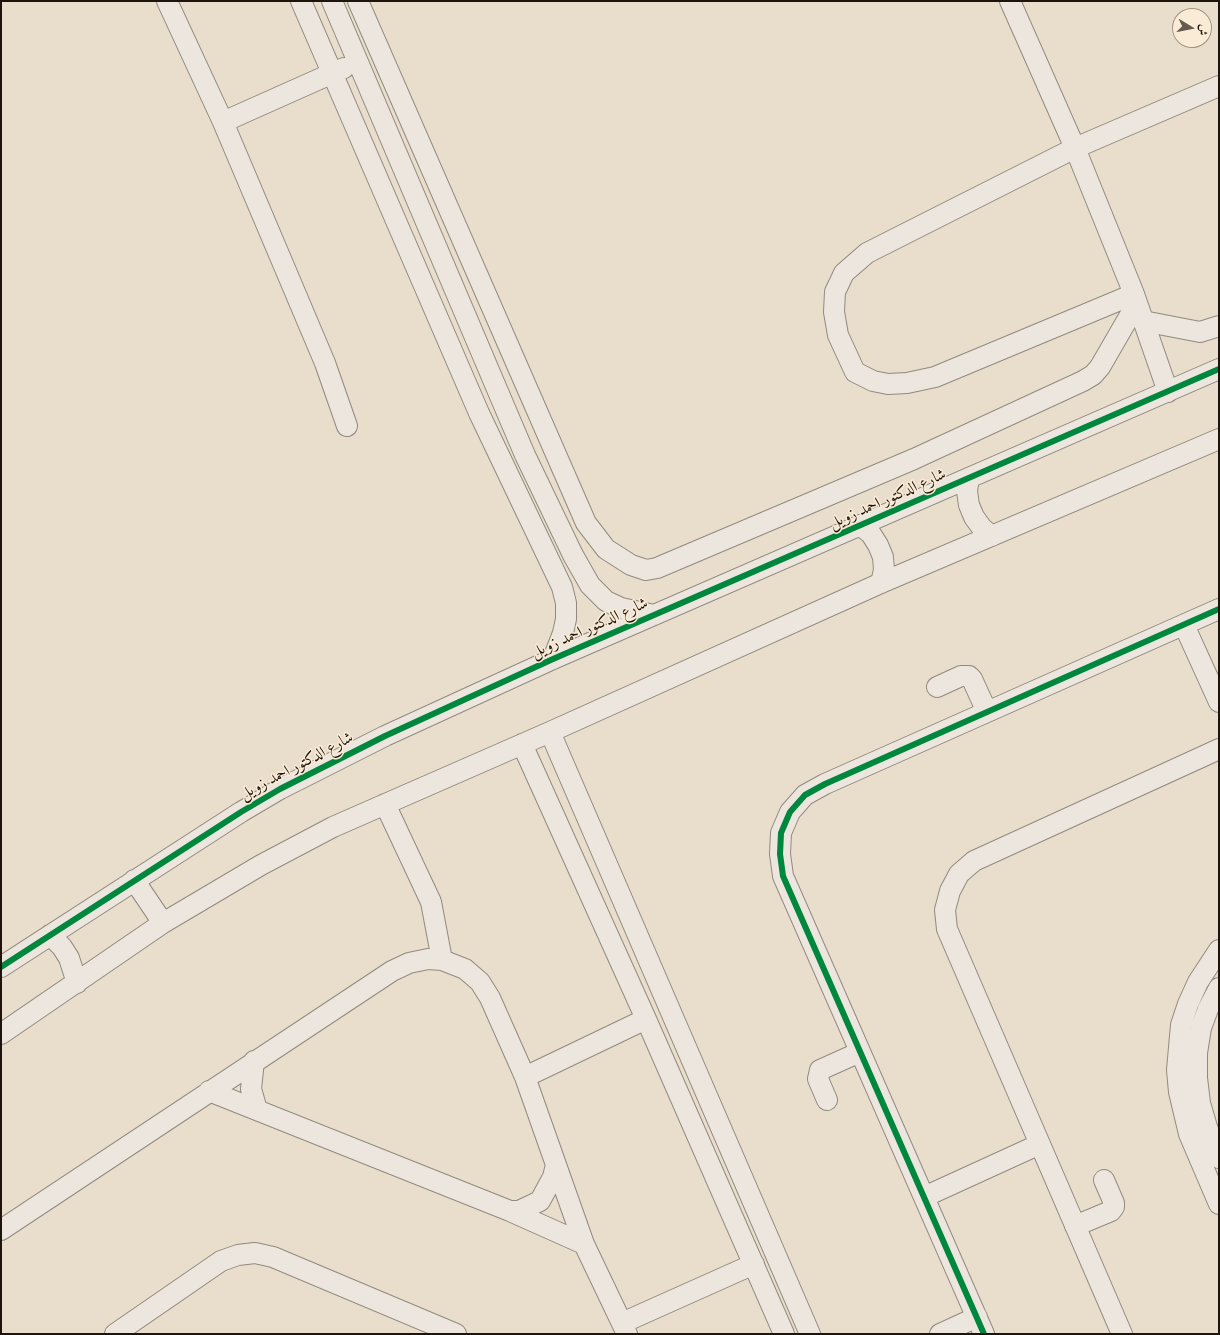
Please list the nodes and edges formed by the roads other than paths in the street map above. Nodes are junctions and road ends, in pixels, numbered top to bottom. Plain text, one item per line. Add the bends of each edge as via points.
1 (167, 1) edge
2 (301, 1) edge
3 (332, 1) edge
4 (358, 1) edge
5 (1010, 1) edge
6 (358, 62) junction
7 (332, 73) junction
8 (1219, 86) edge
9 (223, 122) junction
10 (1075, 148) junction
11 (1138, 306) junction
12 (1219, 326) edge
13 (1219, 370) edge
14 (1168, 392) junction
15 (348, 426) dead end
16 (1219, 439) edge
17 (525, 455) junction
18 (503, 466) junction
19 (970, 478) junction
20 (861, 526) junction
21 (992, 536) junction
22 (881, 583) junction
23 (1219, 609) edge
24 (654, 615) junction
25 (1184, 625) junction
26 (553, 660) junction
27 (937, 687) dead end
28 (1219, 702) edge
29 (987, 712) junction
30 (550, 732) junction
31 (522, 744) junction
32 (1219, 749) edge
33 (385, 804) junction
34 (134, 880) junction
35 (163, 923) junction
36 (50, 935) junction
37 (1219, 950) edge
38 (442, 960) junction
39 (1, 967) edge
40 (77, 983) junction
41 (1219, 988) edge
42 (646, 1019) junction
43 (1, 1034) edge
44 (860, 1052) junction
45 (254, 1061) junction
46 (525, 1077) junction
47 (209, 1091) junction
48 (827, 1100) dead end
49 (256, 1110) junction
50 (1040, 1144) junction
51 (1219, 1158) edge
52 (556, 1164) junction
53 (1104, 1180) dead end
54 (924, 1196) junction
55 (1219, 1204) edge
56 (510, 1211) junction
57 (1075, 1226) junction
58 (1, 1230) edge
59 (584, 1244) junction
60 (754, 1264) junction
61 (980, 1325) edge
62 (624, 1328) edge
63 (115, 1334) edge
64 (456, 1334) edge
65 (784, 1334) edge
66 (810, 1334) edge
67 (940, 1334) edge
68 (1122, 1334) edge

1 - 9 street
2 - 7 street
3 - 6 street
4 - 11 street via 586,523 606,549 631,565 646,570 657,568 914,459 1083,381 1100,367
5 - 10 street
6 - 7 street
6 - 17 street
7 - 9 street
7 - 18 street
8 - 10 street
9 - 15 street via 325,363
10 - 11 street
10 - 11 street via 867,253 844,273 835,292 834,312 838,335 855,372 888,384 907,383 935,377
11 - 12 street via 1200,332
11 - 14 street
13 - 14 street, شارع الدكتور احمد زويل
14 - 19 street, شارع الدكتور احمد زويل
16 - 21 street
17 - 18 street
17 - 24 street via 590,585 606,601 621,608
18 - 26 street via 562,587 566,619
19 - 20 street, شارع الدكتور احمد زويل
19 - 21 street via 968,498 974,517
20 - 22 street via 871,534 883,557
20 - 24 street, شارع الدكتور احمد زويل
21 - 22 street
22 - 30 street
23 - 25 street
24 - 26 street, شارع الدكتور احمد زويل
25 - 28 street
25 - 29 street
26 - 34 street, شارع الدكتور احمد زويل via 385,736 280,789
27 - 29 street via 961,676 968,676
29 - 44 street via 805,795 790,812 781,833 783,876
30 - 31 street
30 - 66 street
31 - 33 street
31 - 42 street
32 - 50 street via 974,861 959,874 950,891 946,910 947,929
33 - 35 street via 333,827 261,865
33 - 38 street via 431,902
34 - 35 street
34 - 36 street, شارع الدكتور احمد زويل
35 - 40 street
36 - 39 street, شارع الدكتور احمد زويل
36 - 40 street via 69,958
37 - 55 street via 1198,982 1188,1004 1181,1026 1177,1070 1178,1092 1189,1134
38 - 45 street via 428,959 409,963 392,971
38 - 46 street via 465,969 480,982 490,998
40 - 43 street
41 - 51 street via 1201,1028 1197,1078 1200,1103
42 - 46 street
42 - 60 street
44 - 48 street via 820,1070 818,1079
44 - 54 street
45 - 47 street
45 - 49 street via 251,1089
46 - 52 street
47 - 49 street
47 - 58 street
49 - 56 street
50 - 54 street
50 - 57 street
52 - 56 street via 553,1177 540,1200 519,1211
52 - 59 street
53 - 57 street via 1114,1207 1111,1211
54 - 61 street
56 - 59 street
57 - 68 street
59 - 62 street
60 - 62 street
60 - 65 street
61 - 67 street
63 - 64 street via 222,1261 238,1255 255,1253 278,1259

